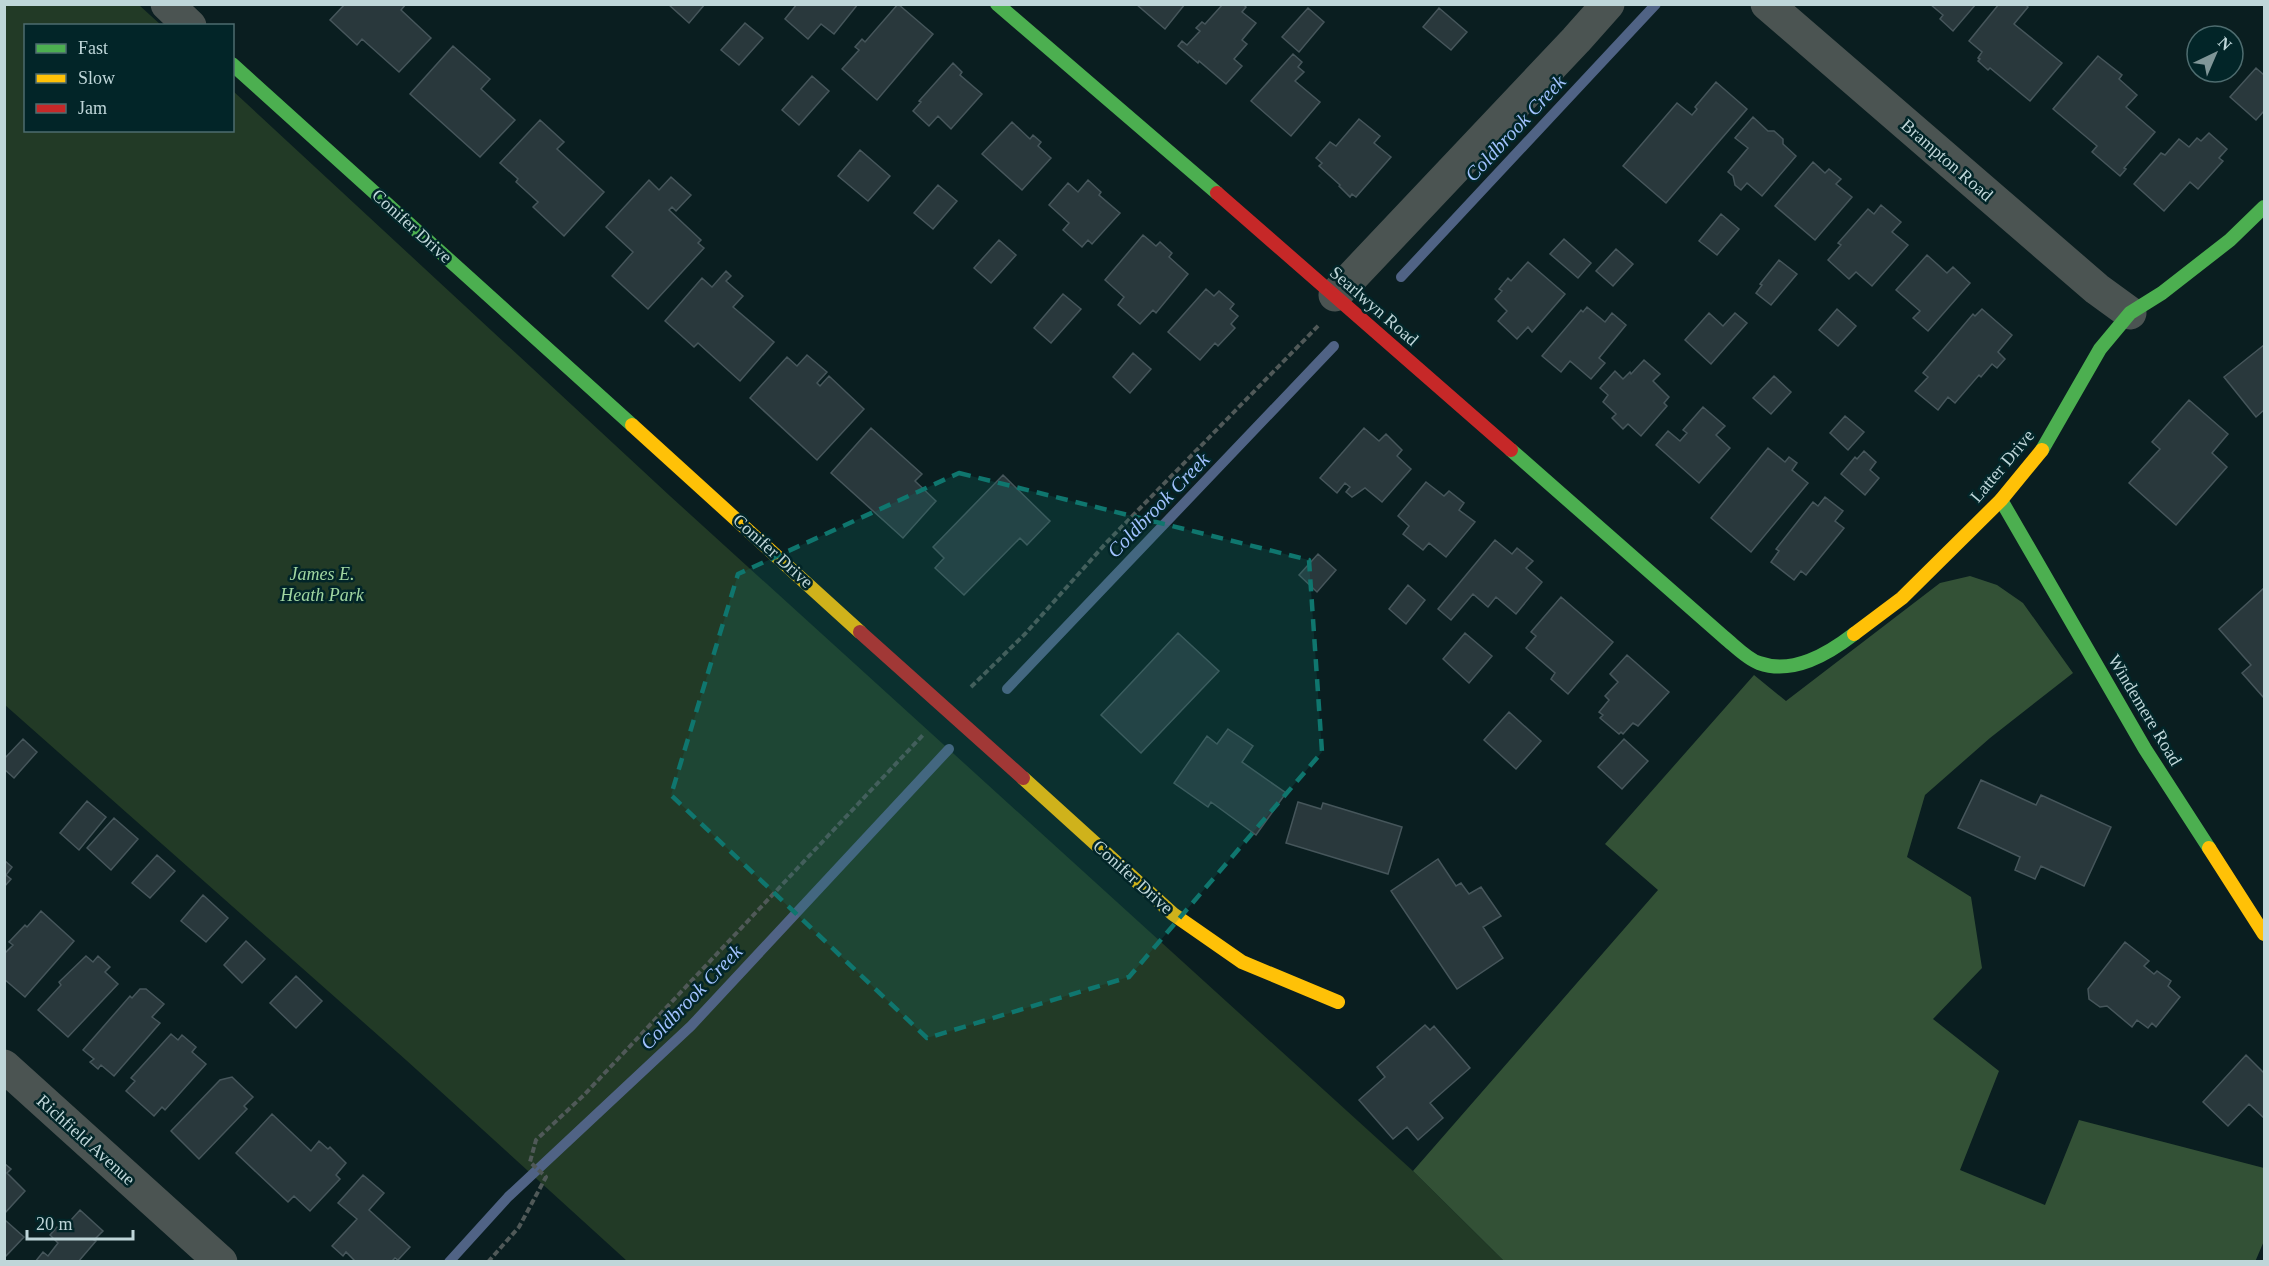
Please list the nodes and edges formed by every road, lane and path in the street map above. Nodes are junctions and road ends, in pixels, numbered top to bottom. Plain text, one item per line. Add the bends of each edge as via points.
1 (167, 4) edge
2 (997, 4) edge
3 (1608, 4) edge
4 (1767, 4) edge
5 (188, 24) edge
6 (234, 66) edge
7 (2265, 207) edge
8 (1335, 295) junction
9 (2130, 313) junction
10 (2001, 500) junction
11 (1725, 638) joint
12 (2265, 934) edge
13 (1338, 1002) dead end
14 (4, 1066) edge
15 (530, 1162) dead end
16 (221, 1262) edge
17 (488, 1262) edge

1 - 5 street
2 - 8 street, Searlwyn Road
3 - 8 street
4 - 9 street, Brampton Road
6 - 13 street, Conifer Drive via 1173,914 1242,962
7 - 9 street, Latter Drive via 2230,240
8 - 11 street, Searlwyn Road
9 - 10 street, Latter Drive via 2100,348 2039,455
10 - 11 street, Latter Drive via 1902,598 1832,651 1787,668 1758,663
10 - 12 street, Windemere Road via 2145,748
14 - 16 street, Richfield Avenue
15 - 17 path via 546,1177 519,1227

